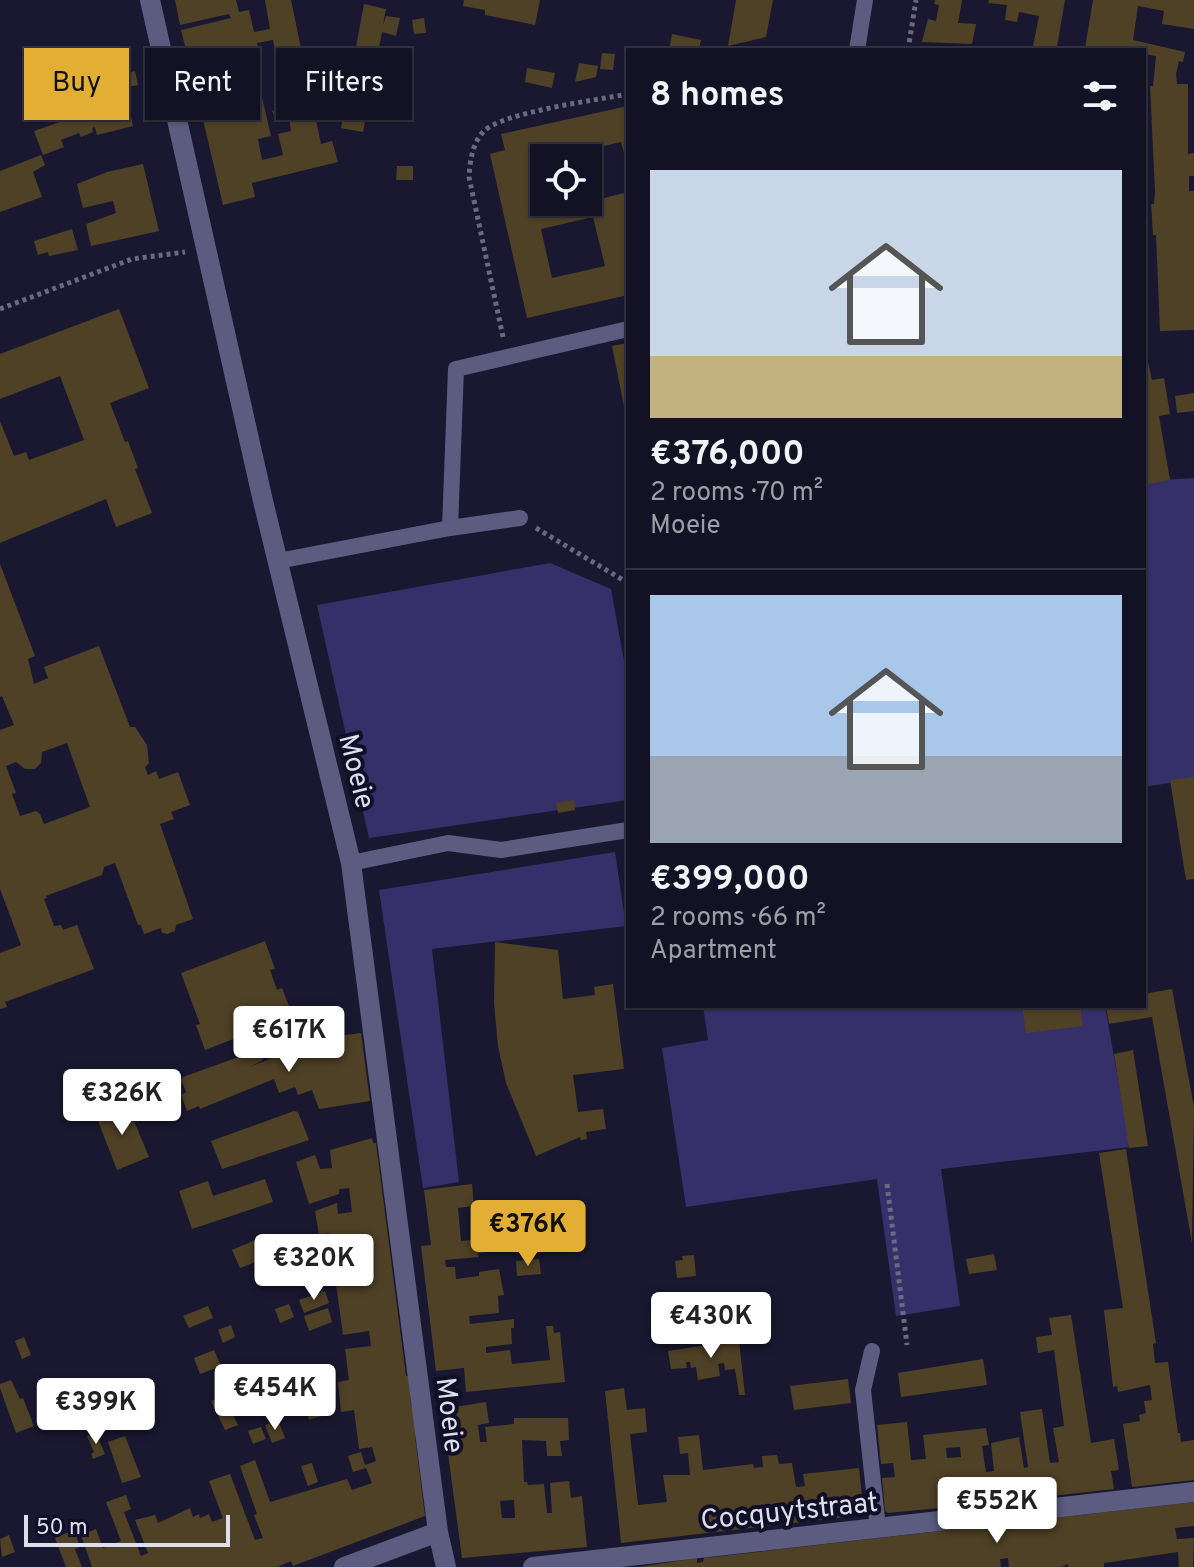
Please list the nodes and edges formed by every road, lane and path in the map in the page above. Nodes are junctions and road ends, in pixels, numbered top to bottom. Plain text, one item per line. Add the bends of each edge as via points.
1 (150, 0) edge
2 (865, 0) edge
3 (916, 0) edge
4 (857, 48) edge
5 (908, 48) edge
6 (626, 94) edge
7 (206, 250) junction
8 (0, 309) edge
9 (626, 329) edge
10 (507, 356) junction
11 (520, 518) joint
12 (450, 528) junction
13 (278, 561) junction
14 (626, 582) edge
15 (626, 830) edge
16 (351, 863) junction
17 (887, 1184) dead end
18 (907, 1345) dead end
19 (872, 1351) dead end
20 (1194, 1492) edge
21 (878, 1528) junction
22 (438, 1532) junction
23 (344, 1567) edge
24 (446, 1567) edge
25 (533, 1567) edge

1 - 7 street, Moeie
2 - 4 lane
3 - 5 path
6 - 10 path via 510,118 484,131 471,155 469,177
7 - 8 path via 132,259
7 - 13 street, Moeie
9 - 10 lane
10 - 12 lane via 456,369
11 - 12 lane
11 - 14 path
12 - 13 lane
13 - 16 street, Moeie
15 - 16 lane via 501,850 448,843
16 - 22 street, Moeie
17 - 18 path
19 - 21 lane via 863,1390
20 - 21 street, Cocquytstraat
21 - 25 street, Cocquytstraat
22 - 23 street
22 - 24 street, Moeie

